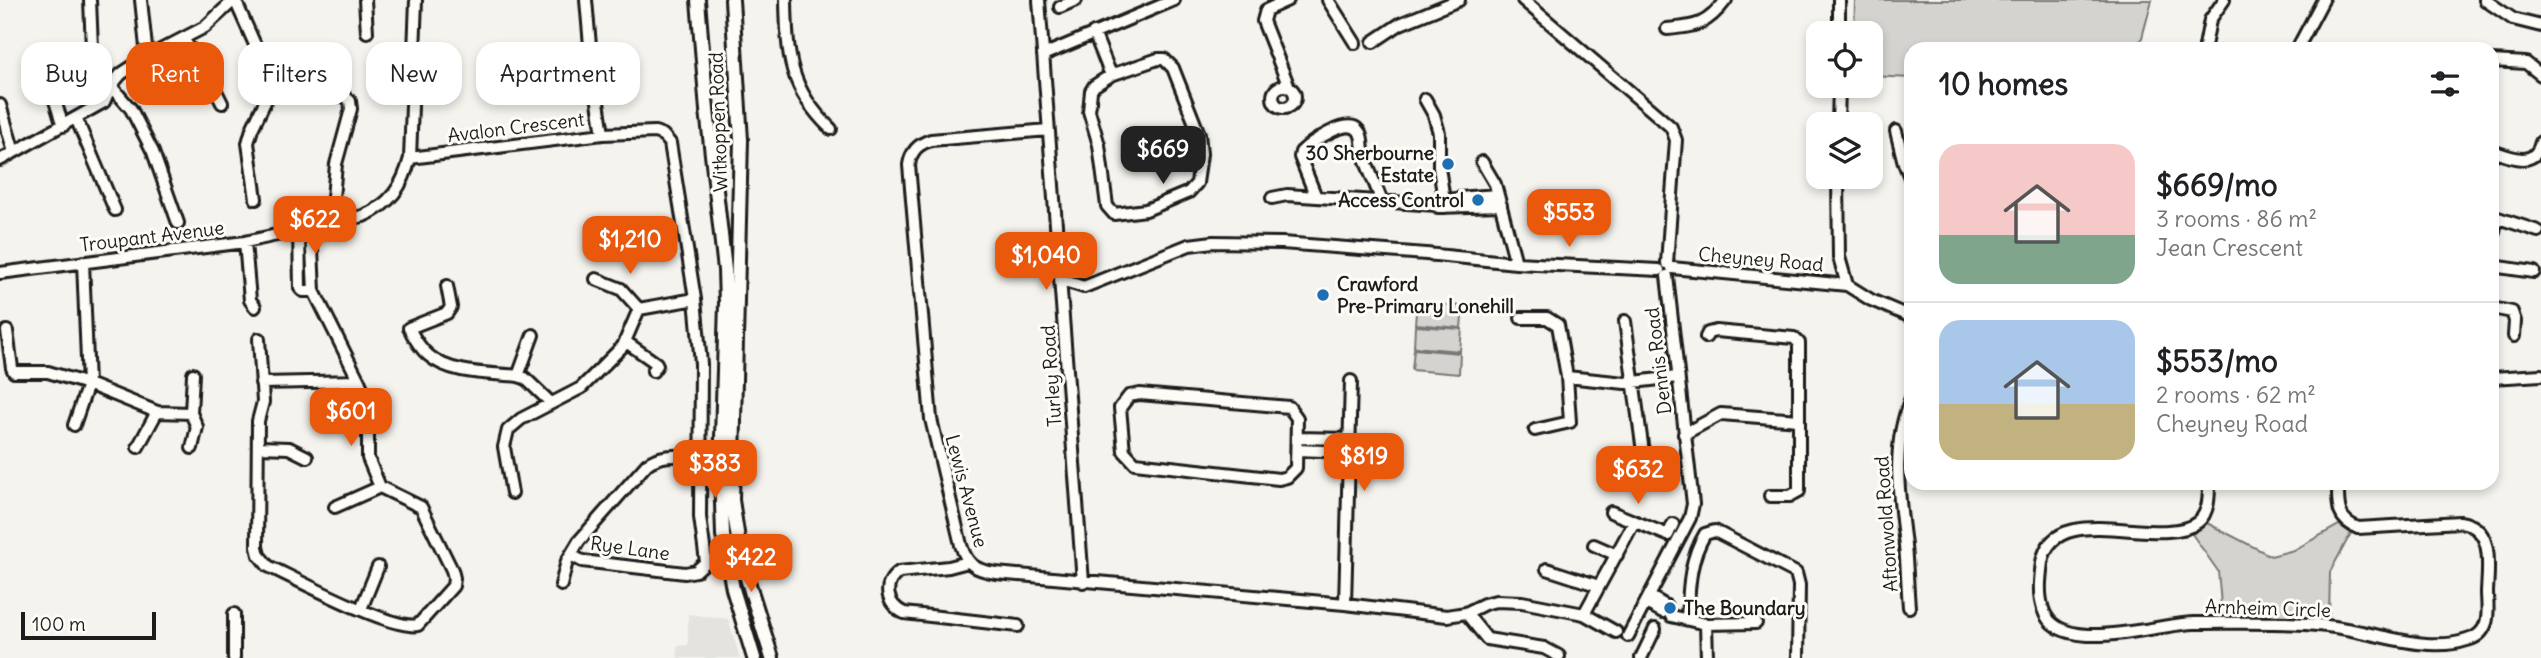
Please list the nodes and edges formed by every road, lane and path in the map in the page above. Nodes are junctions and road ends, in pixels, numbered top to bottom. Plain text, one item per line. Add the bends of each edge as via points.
1 (90, 0) edge
2 (141, 0) edge
3 (235, 0) edge
4 (365, 0) edge
5 (416, 0) edge
6 (586, 0) edge
7 (698, 0) edge
8 (732, 0) edge
9 (786, 0) edge
10 (1039, 0) edge
11 (1076, 0) edge
12 (1174, 0) edge
13 (1286, 0) edge
14 (1328, 0) edge
15 (1523, 0) edge
16 (1726, 0) edge
17 (1839, 0) edge
18 (2224, 0) edge
19 (2485, 0) edge
20 (1456, 1) edge
21 (2319, 1) edge
22 (2501, 5) edge
23 (1060, 7) dead end
24 (1839, 21) edge
25 (2541, 26) edge
26 (1667, 29) dead end
27 (367, 32) dead end
28 (1098, 32) junction
29 (183, 39) junction
30 (91, 42) edge
31 (145, 42) edge
32 (177, 42) edge
33 (185, 42) edge
34 (254, 42) edge
35 (1373, 42) dead end
36 (2206, 42) edge
37 (2303, 42) edge
38 (1355, 43) dead end
39 (1043, 55) junction
40 (2499, 61) edge
41 (126, 71) edge
42 (1114, 74) junction
43 (2541, 75) edge
44 (112, 85) edge
45 (112, 87) edge
46 (1289, 87) dead end
47 (1425, 99) dead end
48 (0, 105) edge
49 (56, 105) edge
50 (99, 105) edge
51 (264, 105) edge
52 (351, 105) edge
53 (76, 118) junction
54 (63, 126) junction
55 (831, 129) dead end
56 (1048, 130) junction
57 (1896, 131) dead end
58 (603, 134) junction
59 (667, 138) joint
60 (2541, 142) edge
61 (14, 152) junction
62 (2499, 153) edge
63 (410, 158) junction
64 (0, 160) edge
65 (1482, 162) dead end
66 (1904, 163) edge
67 (1838, 189) edge
68 (1316, 197) junction
69 (256, 198) dead end
70 (333, 198) dead end
71 (1272, 198) dead end
72 (1499, 200) junction
73 (1382, 202) junction
74 (1442, 204) junction
75 (115, 211) dead end
76 (2499, 218) edge
77 (178, 223) dead end
78 (312, 228) junction
79 (299, 230) junction
80 (2538, 231) dead end
81 (245, 242) junction
82 (83, 262) junction
83 (1516, 263) junction
84 (2499, 267) edge
85 (1666, 269) junction
86 (2533, 272) dead end
87 (0, 273) edge
88 (596, 279) dead end
89 (1061, 280) junction
90 (1847, 285) junction
91 (447, 286) dead end
92 (314, 292) junction
93 (695, 299) junction
94 (255, 307) dead end
95 (639, 309) junction
96 (2499, 309) edge
97 (1904, 314) edge
98 (1521, 318) dead end
99 (1625, 321) dead end
100 (7, 331) dead end
101 (533, 335) dead end
102 (2514, 336) dead end
103 (1706, 337) dead end
104 (259, 339) dead end
105 (626, 342) junction
106 (653, 371) dead end
107 (192, 374) dead end
108 (2541, 374) edge
109 (518, 376) junction
110 (1567, 377) junction
111 (1677, 377) junction
112 (2499, 377) edge
113 (359, 381) junction
114 (1351, 381) dead end
115 (89, 383) junction
116 (261, 383) junction
117 (1633, 383) junction
118 (551, 403) junction
119 (157, 412) junction
120 (191, 413) junction
121 (1904, 419) edge
122 (1799, 420) junction
123 (74, 425) dead end
124 (1535, 429) dead end
125 (1684, 435) junction
126 (1349, 439) junction
127 (1297, 444) junction
128 (138, 447) dead end
129 (259, 447) junction
130 (192, 448) dead end
131 (1349, 452) junction
132 (1643, 452) dead end
133 (700, 456) junction
134 (307, 457) dead end
135 (380, 487) junction
136 (2208, 490) edge
137 (2337, 490) edge
138 (512, 493) dead end
139 (1770, 496) dead end
140 (335, 507) dead end
141 (1611, 512) dead end
142 (1634, 522) junction
143 (1673, 524) dead end
144 (1594, 545) dead end
145 (571, 555) junction
146 (1617, 555) junction
147 (968, 562) junction
148 (378, 567) dead end
149 (1547, 569) dead end
150 (1083, 582) junction
151 (561, 585) dead end
152 (1599, 586) junction
153 (1648, 599) junction
154 (1345, 604) junction
155 (1909, 607) dead end
156 (361, 609) junction
157 (1466, 613) junction
158 (1673, 613) junction
159 (233, 614) dead end
160 (1584, 614) junction
161 (1756, 623) dead end
162 (1706, 624) junction
163 (1018, 626) dead end
164 (1656, 629) dead end
165 (1616, 632) dead end
166 (1628, 636) dead end
167 (1559, 656) dead end
168 (234, 658) edge
169 (754, 658) edge
170 (772, 658) edge
171 (1641, 658) edge
172 (1707, 658) edge
173 (1798, 658) edge

1 - 30 street
2 - 31 street
3 - 29 street via 205,27
3 - 34 street
4 - 27 street
5 - 63 street, Troupant Avenue
6 - 58 street
7 - 169 main road, Witkoppen Road via 725,270 723,535 733,589
8 - 170 main road, Witkoppen Road via 741,140 732,500 741,559
9 - 55 street via 790,66 804,98
10 - 39 street, Turley Road
11 - 23 street
12 - 28 street
13 - 46 street via 1266,10 1262,22
14 - 38 street
15 - 85 street, Dennis Road via 1671,127 1676,140
16 - 26 street via 1707,21
17 - 24 street
18 - 36 street via 2210,20
19 - 22 street
20 - 35 street via 1400,24
21 - 37 street
22 - 25 street via 2513,19
28 - 39 street
28 - 42 street
29 - 32 street
29 - 33 street
39 - 56 street, Turley Road
40 - 43 street via 2526,63
41 - 44 street
42 - 42 street via 1158,59 1170,64 1200,142 1194,188 1146,210 1124,214 1114,214 1107,206 1089,111 1094,86
45 - 77 street via 131,109 153,152
47 - 74 street via 1439,133
48 - 61 street
49 - 54 street
50 - 53 street
51 - 69 street via 248,143
52 - 70 street
53 - 54 street
53 - 75 street
54 - 61 street
56 - 89 street, Turley Road
56 - 147 street, Lewis Avenue via 931,140 921,143 910,156 931,419
57 - 66 street
58 - 59 street, Avalon Crescent via 655,132
58 - 63 street, Avalon Crescent
59 - 93 street, Rye Lane
60 - 62 street via 2528,159
61 - 64 street
63 - 78 street, Troupant Avenue via 396,192 379,208
65 - 72 street
67 - 90 street via 1839,257
68 - 71 street
68 - 73 street
68 - 73 street via 1301,152 1335,129 1350,125 1360,135
72 - 74 street
72 - 83 street
73 - 74 street
76 - 80 street
78 - 79 street, Troupant Avenue
78 - 92 street
79 - 81 street, Troupant Avenue
79 - 92 street via 300,288
81 - 82 street, Troupant Avenue
81 - 94 street via 250,300
82 - 87 street, Troupant Avenue
82 - 115 street
83 - 85 street, Cheyney Road
83 - 89 street, Cheyney Road via 1282,243 1213,242 1189,245 1084,288
84 - 86 street
85 - 90 street, Cheyney Road
85 - 111 street, Dennis Road
88 - 95 street via 621,289
89 - 150 street, Turley Road
90 - 97 street
91 - 109 street via 451,307 447,313 409,328 430,357 461,370
92 - 113 street
93 - 95 street
93 - 133 street, Rye Lane via 702,364
95 - 105 street
96 - 102 street via 2512,312
98 - 110 street via 1547,318 1558,325
99 - 117 street
100 - 115 street via 13,371 48,372
101 - 109 street
103 - 122 street via 1716,331 1797,340
104 - 116 street
105 - 106 street via 656,363
105 - 118 street via 581,388
107 - 120 street
108 - 112 street
109 - 118 street
110 - 117 street
110 - 124 street via 1570,422
111 - 117 street
111 - 125 street, Dennis Road
113 - 116 street
113 - 135 street via 368,402 368,458
114 - 126 street
115 - 119 street
115 - 123 street
116 - 129 street
117 - 132 street
118 - 138 street via 521,419 505,436
119 - 120 street
119 - 128 street
120 - 130 street via 197,427
121 - 155 street, Aftonwold Road via 1898,448 1898,497
122 - 125 street via 1721,414
122 - 139 street via 1799,491
125 - 153 street, Dennis Road via 1692,510
126 - 127 street
126 - 131 street
127 - 127 street via 1296,415 1285,406 1136,394 1126,398 1120,408 1125,451 1139,465 1279,479 1296,468
127 - 131 street
129 - 134 street via 295,449
129 - 156 street via 259,555 268,566
131 - 154 street
133 - 145 street, Rye Lane via 650,461
133 - 145 street, Rye Lane via 700,517 707,556 701,569 685,573 582,561
135 - 140 street
135 - 156 street via 421,507 446,553 454,583 418,625 406,626
136 - 137 street, Arnheim Circle via 2205,512 2188,527 2076,529 2059,535 2043,557 2040,578 2048,620 2059,630 2081,634 2191,623 2318,625 2411,642 2454,643 2476,637 2487,622 2488,549 2482,536 2460,522 2358,528 2339,514
141 - 142 street
142 - 143 street via 1668,535
142 - 146 street
144 - 146 street
145 - 151 street
146 - 152 street
147 - 150 street, Lewis Avenue via 989,572
147 - 163 street via 895,575 888,589 891,604 904,613
148 - 156 street
149 - 152 street
150 - 154 street, Lewis Avenue
152 - 160 street
153 - 158 street
153 - 166 street, Dennis Road
154 - 157 street, Lewis Avenue via 1447,616
157 - 160 street, Lewis Avenue via 1506,601
157 - 167 street via 1487,639 1544,648
158 - 162 street
158 - 173 street via 1705,534 1715,531 1796,573
159 - 168 street
160 - 165 street, Lewis Avenue
161 - 162 street
162 - 172 street
164 - 171 street

